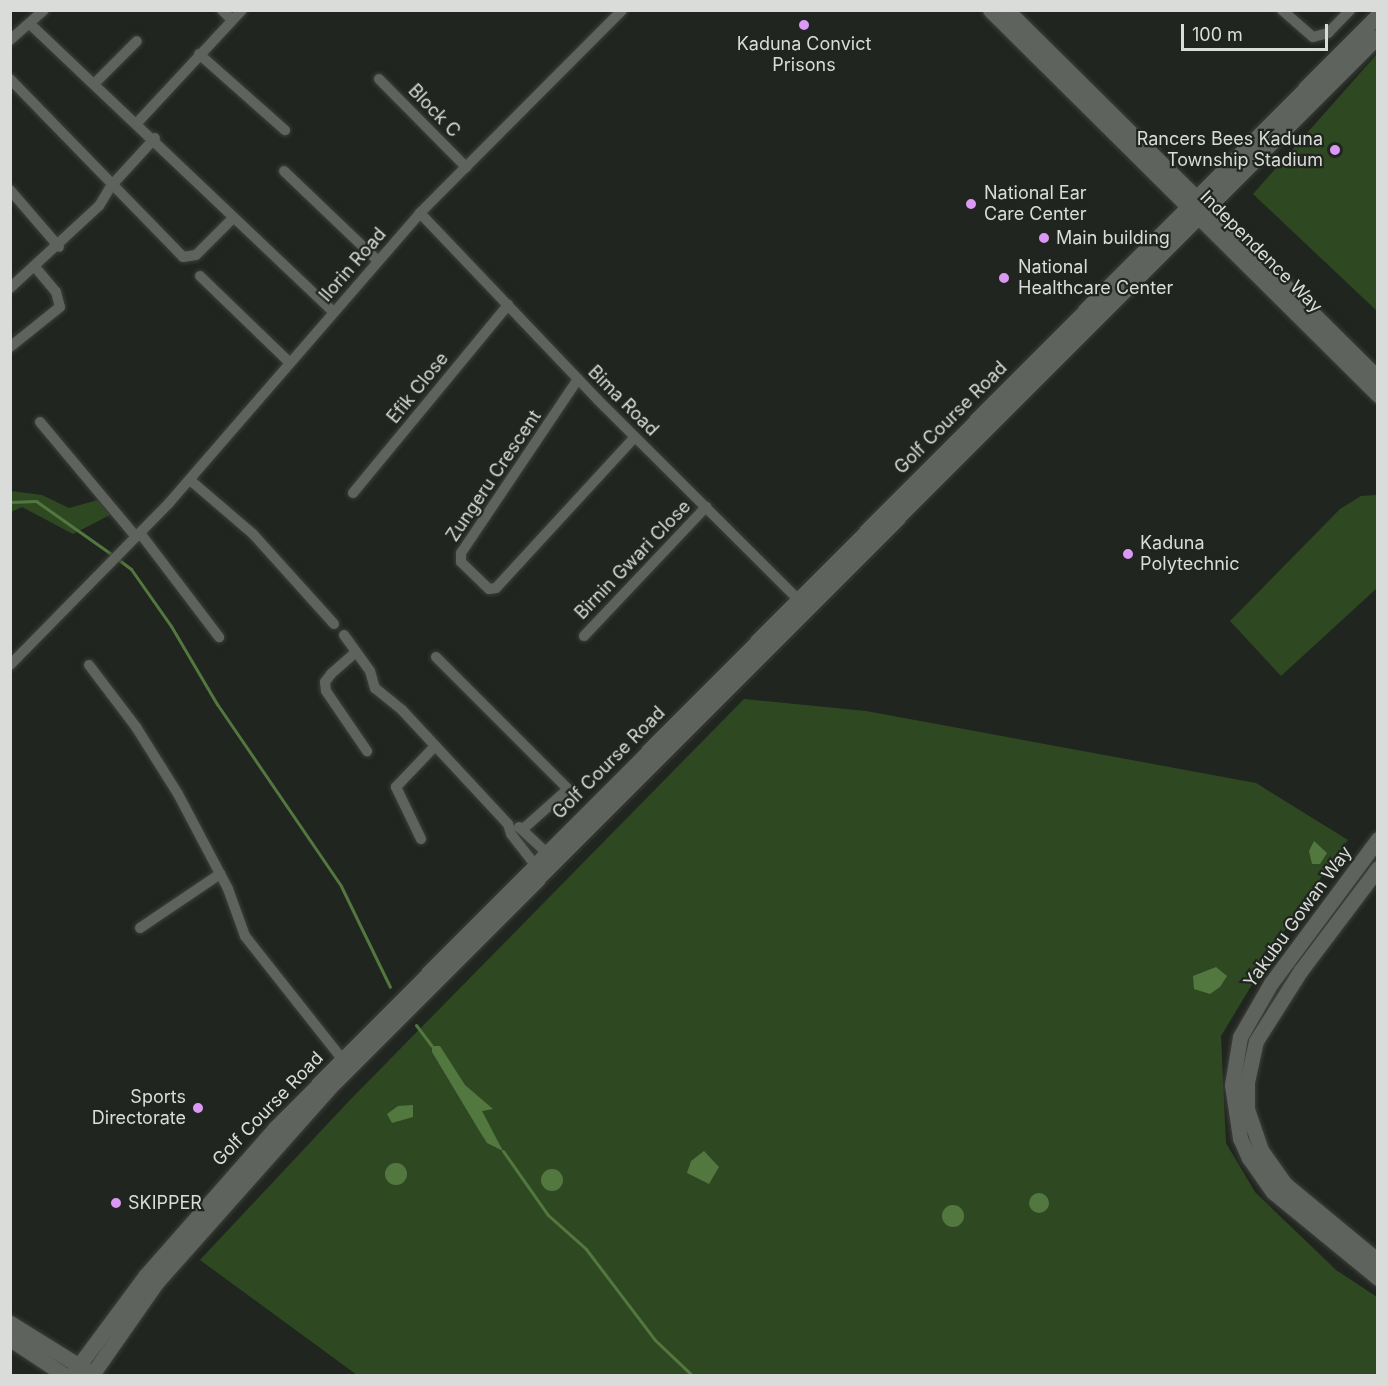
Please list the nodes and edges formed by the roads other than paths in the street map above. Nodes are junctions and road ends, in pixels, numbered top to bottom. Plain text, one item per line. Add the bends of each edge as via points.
1 (44, 10) edge
2 (222, 10) edge
3 (242, 10) edge
4 (622, 10) edge
5 (990, 10) edge
6 (1006, 10) edge
7 (1282, 10) edge
8 (1350, 10) edge
9 (1377, 15) edge
10 (232, 20) junction
11 (30, 24) junction
12 (1377, 36) edge
13 (10, 40) edge
14 (136, 41) dead end
15 (199, 54) junction
16 (10, 79) edge
17 (379, 79) dead end
18 (95, 83) junction
19 (137, 123) junction
20 (285, 130) dead end
21 (154, 138) junction
22 (466, 167) junction
23 (284, 171) dead end
24 (111, 186) junction
25 (10, 190) edge
26 (1196, 207) junction
27 (420, 213) junction
28 (233, 218) junction
29 (59, 247) junction
30 (377, 260) junction
31 (35, 267) junction
32 (200, 276) dead end
33 (10, 288) edge
34 (508, 305) junction
35 (334, 312) junction
36 (10, 347) edge
37 (290, 363) junction
38 (1377, 378) edge
39 (578, 379) junction
40 (1377, 395) edge
41 (40, 422) dead end
42 (635, 437) junction
43 (190, 480) junction
44 (353, 493) dead end
45 (706, 507) junction
46 (138, 535) junction
47 (803, 603) junction
48 (334, 624) dead end
49 (344, 635) dead end
50 (584, 636) dead end
51 (219, 637) dead end
52 (356, 652) junction
53 (436, 657) dead end
54 (89, 664) dead end
55 (10, 665) edge
56 (435, 746) junction
57 (367, 751) dead end
58 (508, 824) junction
59 (524, 828) junction
60 (421, 838) dead end
61 (1377, 839) edge
62 (547, 853) junction
63 (535, 865) junction
64 (1377, 868) edge
65 (220, 874) junction
66 (1339, 892) junction
67 (1354, 902) junction
68 (140, 928) dead end
69 (342, 1059) junction
70 (279, 1132) junction
71 (1377, 1261) edge
72 (1377, 1278) edge
73 (10, 1323) edge
74 (10, 1339) edge
75 (74, 1370) edge
76 (92, 1375) edge
77 (66, 1376) edge

1 - 11 street
2 - 10 street
3 - 10 street
4 - 22 street, Ilorin Road
5 - 26 street, Independence Way
6 - 26 street, Independence Way
7 - 8 street via 1313,37 1328,33
9 - 26 street
10 - 15 street
11 - 13 street
11 - 18 street
12 - 26 street
14 - 18 street
15 - 19 street
15 - 20 street
16 - 24 street
17 - 22 street, Block C
18 - 19 street
19 - 21 street
21 - 24 street
21 - 28 street
22 - 27 street, Ilorin Road
23 - 30 street
24 - 28 street via 188,259
24 - 29 street via 99,206
25 - 29 street
26 - 38 street, Independence Way
26 - 40 street, Independence Way
26 - 47 street, Golf Course Road
27 - 30 street, Ilorin Road
27 - 34 street, Bima Road
28 - 35 street
29 - 31 street
30 - 35 street, Ilorin Road
31 - 33 street
31 - 36 street via 56,292 60,307
32 - 37 street
34 - 39 street, Bima Road
34 - 44 street, Efik Close
35 - 37 street, Ilorin Road
37 - 43 street, Ilorin Road
39 - 42 street, Bima Road
39 - 42 street, Zungeru Crescent via 461,553 461,562 489,589 496,588
41 - 46 street
42 - 45 street, Bima Road
43 - 46 street, Ilorin Road
43 - 48 street via 253,534
45 - 47 street, Bima Road
45 - 50 street, Birnin Gwari Close
46 - 51 street
46 - 55 street, Ilorin Road
47 - 62 street, Golf Course Road
47 - 70 street, Golf Course Road
49 - 52 street
52 - 56 street via 370,671 375,688
52 - 57 street via 332,674 326,691
53 - 59 street via 568,789
54 - 65 street via 136,727 178,794
56 - 58 street
56 - 60 street via 396,787
58 - 59 street
58 - 63 street
59 - 62 street
61 - 66 street, Yakubu Gowan Way
62 - 63 street, Golf Course Road
63 - 69 street, Golf Course Road
64 - 67 street, Yakubu Gowan Way
65 - 68 street
65 - 69 street via 245,936
66 - 67 street
66 - 72 street, Yakubu Gowan Way via 1271,983 1240,1037 1232,1085 1233,1113 1249,1158 1273,1192
67 - 71 street, Yakubu Gowan Way via 1302,970 1256,1041 1247,1082 1247,1109 1261,1150 1285,1185
69 - 70 street, Golf Course Road
70 - 75 street, Golf Course Road via 191,1221
70 - 76 street, Golf Course Road via 156,1283
73 - 75 street
74 - 77 street
75 - 76 street

